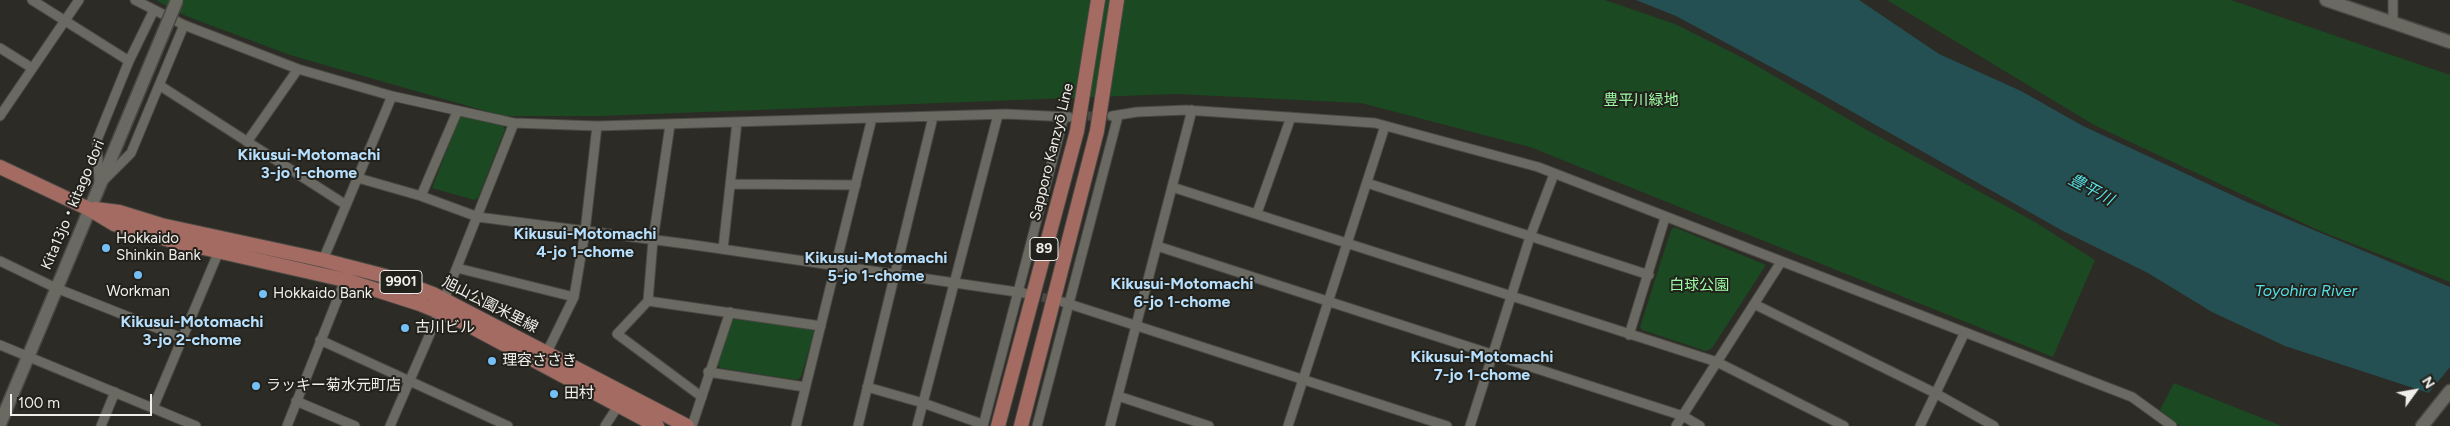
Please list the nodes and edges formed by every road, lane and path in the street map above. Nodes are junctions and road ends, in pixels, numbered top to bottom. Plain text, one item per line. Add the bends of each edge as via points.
1 (32, 0) edge
2 (78, 0) edge
3 (135, 0) edge
4 (177, 0) edge
5 (1098, 0) edge
6 (1117, 0) edge
7 (2326, 0) edge
8 (2392, 0) edge
9 (154, 10) junction
10 (64, 22) junction
11 (2394, 22) junction
12 (184, 25) junction
13 (2450, 42) edge
14 (0, 48) edge
15 (129, 61) junction
16 (32, 68) junction
17 (298, 69) junction
18 (159, 85) junction
19 (392, 96) junction
20 (1192, 110) junction
21 (458, 112) junction
22 (998, 115) junction
23 (0, 116) edge
24 (1291, 116) junction
25 (933, 117) junction
26 (872, 118) junction
27 (737, 122) junction
28 (514, 123) junction
29 (670, 125) junction
30 (598, 126) junction
31 (1385, 126) junction
32 (247, 142) junction
33 (0, 167) edge
34 (1554, 174) junction
35 (358, 178) junction
36 (1367, 183) junction
37 (731, 184) junction
38 (99, 185) junction
39 (856, 185) junction
40 (1172, 187) junction
41 (421, 196) junction
42 (346, 205) junction
43 (89, 209) junction
44 (1257, 213) junction
45 (478, 217) junction
46 (1665, 218) junction
47 (586, 232) junction
48 (1530, 237) junction
49 (654, 240) junction
50 (1347, 243) junction
51 (1157, 246) junction
52 (723, 249) junction
53 (219, 251) junction
54 (323, 260) junction
55 (0, 261) edge
56 (1781, 262) junction
57 (837, 266) junction
58 (456, 268) junction
59 (894, 274) junction
60 (1649, 274) junction
61 (345, 280) junction
62 (954, 282) junction
63 (56, 288) junction
64 (1021, 292) junction
65 (574, 297) junction
66 (1513, 297) junction
67 (648, 301) junction
68 (1328, 302) junction
69 (1066, 303) junction
70 (1754, 304) junction
71 (441, 306) junction
72 (730, 312) junction
73 (1136, 325) junction
74 (821, 326) junction
75 (1965, 332) junction
76 (1629, 335) junction
77 (182, 338) junction
78 (320, 340) junction
79 (0, 345) edge
80 (547, 352) junction
81 (1494, 354) junction
82 (27, 356) junction
83 (1717, 362) junction
84 (708, 372) junction
85 (1303, 379) junction
86 (410, 380) junction
87 (805, 387) junction
88 (867, 387) junction
89 (2450, 391) edge
90 (115, 392) junction
91 (1935, 392) junction
92 (1118, 396) junction
93 (702, 397) junction
94 (296, 401) junction
95 (924, 402) junction
96 (618, 406) junction
97 (153, 408) junction
98 (1683, 416) junction
99 (0, 424) edge
100 (983, 425) edge
101 (2167, 425) edge
102 (101, 426) edge
103 (196, 426) edge
104 (287, 426) edge
105 (355, 426) edge
106 (390, 426) edge
107 (507, 426) edge
108 (604, 426) edge
109 (656, 426) edge
110 (687, 426) edge
111 (692, 426) edge
112 (796, 426) edge
113 (858, 426) edge
114 (917, 426) edge
115 (998, 426) edge
116 (1022, 426) edge
117 (1037, 426) edge
118 (1110, 426) edge
119 (1209, 426) edge
120 (1288, 426) edge
121 (1447, 426) edge
122 (1470, 426) edge
123 (1676, 426) edge
124 (1700, 426) edge
125 (1844, 426) edge
126 (1920, 426) edge
127 (1994, 426) edge
128 (2422, 426) edge

1 - 10 street
2 - 10 street
3 - 9 street
4 - 38 street, Kita13jo・kitago dori, bridge
5 - 115 main road, Sapporo Kanzyō Line / 89 via 1077,131
6 - 116 main road, 89 via 1097,131
7 - 11 street
8 - 11 street
9 - 12 street
9 - 15 street
10 - 15 street
10 - 16 street
11 - 13 street
12 - 17 street
12 - 18 street
14 - 16 street
15 - 38 street via 97,140
16 - 23 street
17 - 19 street
17 - 32 street
18 - 32 street
18 - 38 street via 131,154
19 - 21 street
19 - 35 street
20 - 24 street
20 - 40 street
20 - 69 street via 1115,116
21 - 28 street
21 - 41 street
22 - 25 street
22 - 62 street
22 - 64 street via 1066,116
24 - 31 street
24 - 44 street
25 - 26 street
25 - 59 street
26 - 27 street
26 - 39 street
27 - 29 street
27 - 37 street
28 - 30 street
28 - 45 street
29 - 30 street
29 - 49 street
30 - 47 street
31 - 34 street
31 - 36 street
32 - 42 street
33 - 43 main road, 旭山公園米里線 / 9901
34 - 46 street
34 - 48 street
35 - 41 street
35 - 42 street
36 - 48 street
36 - 50 street
37 - 39 street
37 - 52 street
38 - 43 street, Kita13jo・kitago dori
39 - 57 street
40 - 44 street
40 - 51 street
41 - 45 street
42 - 54 street
43 - 53 main road, 旭山公園米里線 / 9901 via 114,224
43 - 54 main road, 旭山公園米里線 / 9901 via 119,212 161,225
43 - 63 street, Kita13jo・kitago dori
44 - 50 street
45 - 47 street
45 - 58 street
46 - 56 street
46 - 60 street
47 - 49 street
47 - 65 street
48 - 60 street
48 - 66 street
49 - 52 street
49 - 67 street
50 - 66 street
50 - 68 street
51 - 68 street
51 - 73 street
52 - 57 street
53 - 61 main road, 旭山公園米里線 / 9901
53 - 77 street
54 - 71 main road, 旭山公園米里線 / 9901 via 384,276
55 - 63 street
56 - 70 street
56 - 75 street
57 - 59 street
57 - 74 street
58 - 65 street
58 - 71 street
59 - 62 street
59 - 88 street
60 - 76 street
61 - 71 main road, 旭山公園米里線 / 9901
61 - 78 street
62 - 64 street
62 - 95 street
63 - 77 street
63 - 82 street, Kita13jo・kitago dori
64 - 100 street
65 - 80 street
66 - 76 street
66 - 81 street
67 - 72 street
67 - 93 street via 618,334
68 - 81 street
68 - 85 street
69 - 73 street
69 - 117 street
70 - 83 street
70 - 91 street
71 - 80 main road, 旭山公園米里線 / 9901
71 - 86 street
71 - 96 main road, 旭山公園米里線 / 9901
72 - 74 street
72 - 84 street
73 - 85 street
73 - 92 street
74 - 87 street
75 - 91 street
75 - 101 street via 2132,398
76 - 83 street
77 - 97 street
78 - 86 street
78 - 94 street
79 - 82 street
80 - 110 main road, 旭山公園米里線 / 9901
81 - 98 street
81 - 122 street
82 - 90 street
82 - 99 street, Kita13jo・kitago dori
83 - 98 street
83 - 125 street
84 - 87 street
84 - 93 street
85 - 120 street
85 - 121 street
86 - 106 street
86 - 107 street
87 - 112 street
88 - 95 street
88 - 113 street
89 - 128 street
90 - 97 street
90 - 102 street
91 - 126 street
91 - 127 street
92 - 118 street
92 - 119 street
93 - 111 street
94 - 104 street
94 - 105 street
95 - 100 street
95 - 114 street
96 - 108 street
96 - 109 main road, 旭山公園米里線 / 9901
97 - 103 street
98 - 123 street
98 - 124 street

